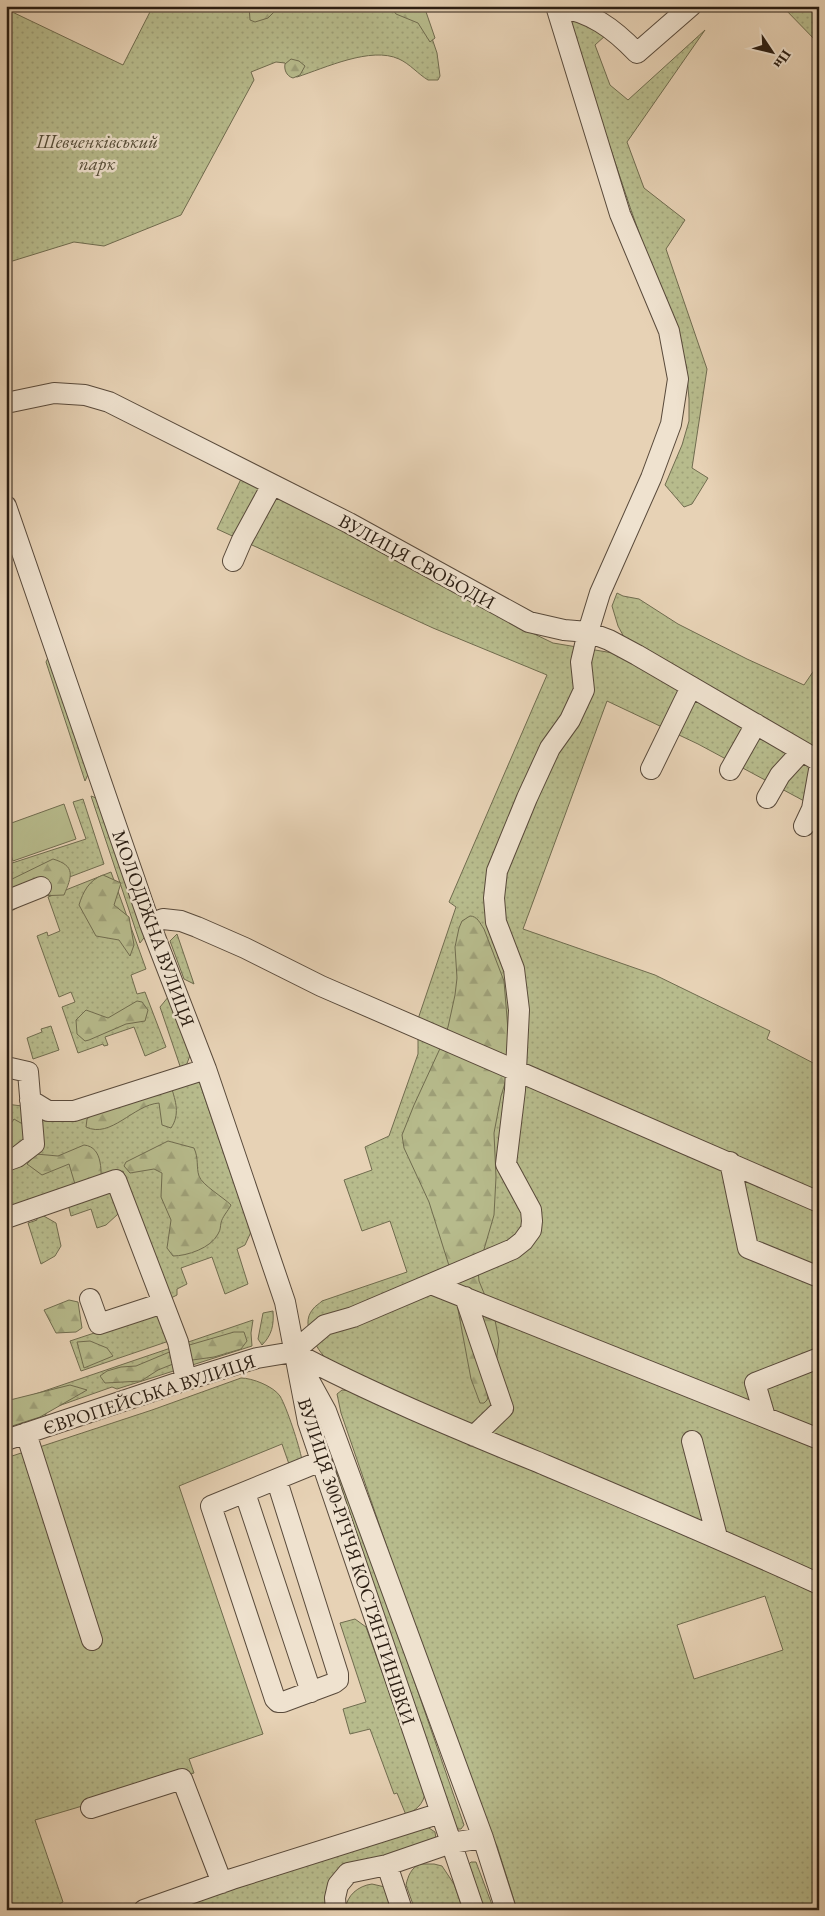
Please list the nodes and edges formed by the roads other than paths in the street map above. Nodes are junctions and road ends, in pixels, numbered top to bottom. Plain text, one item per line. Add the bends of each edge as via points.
1 (556, 6) edge
2 (691, 6) edge
3 (6, 403) edge
4 (272, 485) junction
5 (6, 506) edge
6 (233, 561) dead end
7 (588, 632) junction
8 (691, 687) junction
9 (756, 724) junction
10 (810, 756) edge
11 (651, 769) dead end
12 (730, 770) dead end
13 (819, 770) edge
14 (767, 798) dead end
15 (804, 826) dead end
16 (41, 887) dead end
17 (6, 901) edge
18 (150, 924) junction
19 (6, 1067) edge
20 (206, 1069) junction
21 (517, 1071) junction
22 (30, 1100) junction
23 (6, 1161) edge
24 (730, 1162) junction
25 (819, 1202) edge
26 (6, 1218) edge
27 (819, 1277) edge
28 (431, 1284) junction
29 (465, 1297) junction
30 (90, 1299) dead end
31 (163, 1303) junction
32 (293, 1352) junction
33 (819, 1358) edge
34 (186, 1380) junction
35 (765, 1417) junction
36 (26, 1434) junction
37 (474, 1436) junction
38 (819, 1439) edge
39 (6, 1440) edge
40 (692, 1441) dead end
41 (321, 1461) junction
42 (277, 1480) junction
43 (245, 1493) junction
44 (717, 1537) junction
45 (819, 1584) edge
46 (92, 1640) dead end
47 (311, 1692) junction
48 (91, 1808) dead end
49 (441, 1813) junction
50 (483, 1838) junction
51 (451, 1843) junction
52 (387, 1865) junction
53 (222, 1883) junction
54 (144, 1910) edge
55 (336, 1910) edge
56 (402, 1910) edge
57 (474, 1910) edge
58 (506, 1910) edge

1 - 2 street via 595,18 618,33 637,53
1 - 7 street via 620,214 669,331 678,380 671,424 600,593
3 - 4 street, ВУЛИЦЯ СВОБОДИ via 54,393 84,395 108,402
4 - 6 street
4 - 7 street, ВУЛИЦЯ СВОБОДИ via 349,523 530,622
5 - 18 street, МОЛОДІЖНА ВУЛИЦЯ
7 - 8 street, ВУЛИЦЯ СВОБОДИ via 610,640
7 - 21 street via 582,662 584,690 570,720 550,748 497,871 496,922 514,969 519,1010
8 - 9 street, ВУЛИЦЯ СВОБОДИ
8 - 11 street
9 - 10 street, ВУЛИЦЯ СВОБОДИ
9 - 12 street
10 - 14 street via 780,775
13 - 15 street via 812,809
16 - 17 street
18 - 20 street, МОЛОДІЖНА ВУЛИЦЯ
18 - 21 street via 162,919 196,927 320,986
19 - 22 street via 28,1072
20 - 22 street via 74,1110 48,1111
20 - 32 street, МОЛОДІЖНА ВУЛИЦЯ via 285,1302
21 - 24 street
21 - 28 street via 506,1164 532,1210 531,1230 513,1249
22 - 23 street via 34,1144 18,1157
24 - 25 street
24 - 27 street via 748,1248
26 - 31 street via 116,1180
28 - 29 street
28 - 32 street via 353,1317 325,1325
29 - 35 street
29 - 37 street via 503,1408
30 - 31 street via 99,1324
31 - 34 street via 178,1342
32 - 34 street, ЄВРОПЕЙСЬКА ВУЛИЦЯ via 257,1358
32 - 37 street via 345,1380
32 - 41 street, ВУЛИЦЯ 300-РІЧЧЯ КОСТЯНТИНІВКИ via 308,1422
32 - 50 street, ВУЛИЦЯ 300-РІЧЧЯ КОСТЯНТИНІВКИ via 326,1411
33 - 35 street via 755,1383
34 - 36 street, ЄВРОПЕЙСЬКА ВУЛИЦЯ
35 - 38 street
36 - 39 street, ЄВРОПЕЙСЬКА ВУЛИЦЯ
36 - 46 street
37 - 44 street
40 - 44 street
41 - 42 street
41 - 49 street, ВУЛИЦЯ 300-РІЧЧЯ КОСТЯНТИНІВКИ
42 - 43 street
42 - 47 street via 338,1674 334,1683
43 - 47 street
43 - 47 street via 212,1506 275,1698 283,1702
44 - 45 street
48 - 53 street via 182,1779
49 - 51 street, ВУЛИЦЯ 300-РІЧЧЯ КОСТЯНТИНІВКИ
49 - 53 street
50 - 51 street
50 - 58 street, ВУЛИЦЯ 300-РІЧЧЯ КОСТЯНТИНІВКИ
51 - 52 street
51 - 57 street, ВУЛИЦЯ 300-РІЧЧЯ КОСТЯНТИНІВКИ
52 - 55 street via 348,1873 338,1885 334,1898
52 - 56 street
53 - 54 street

